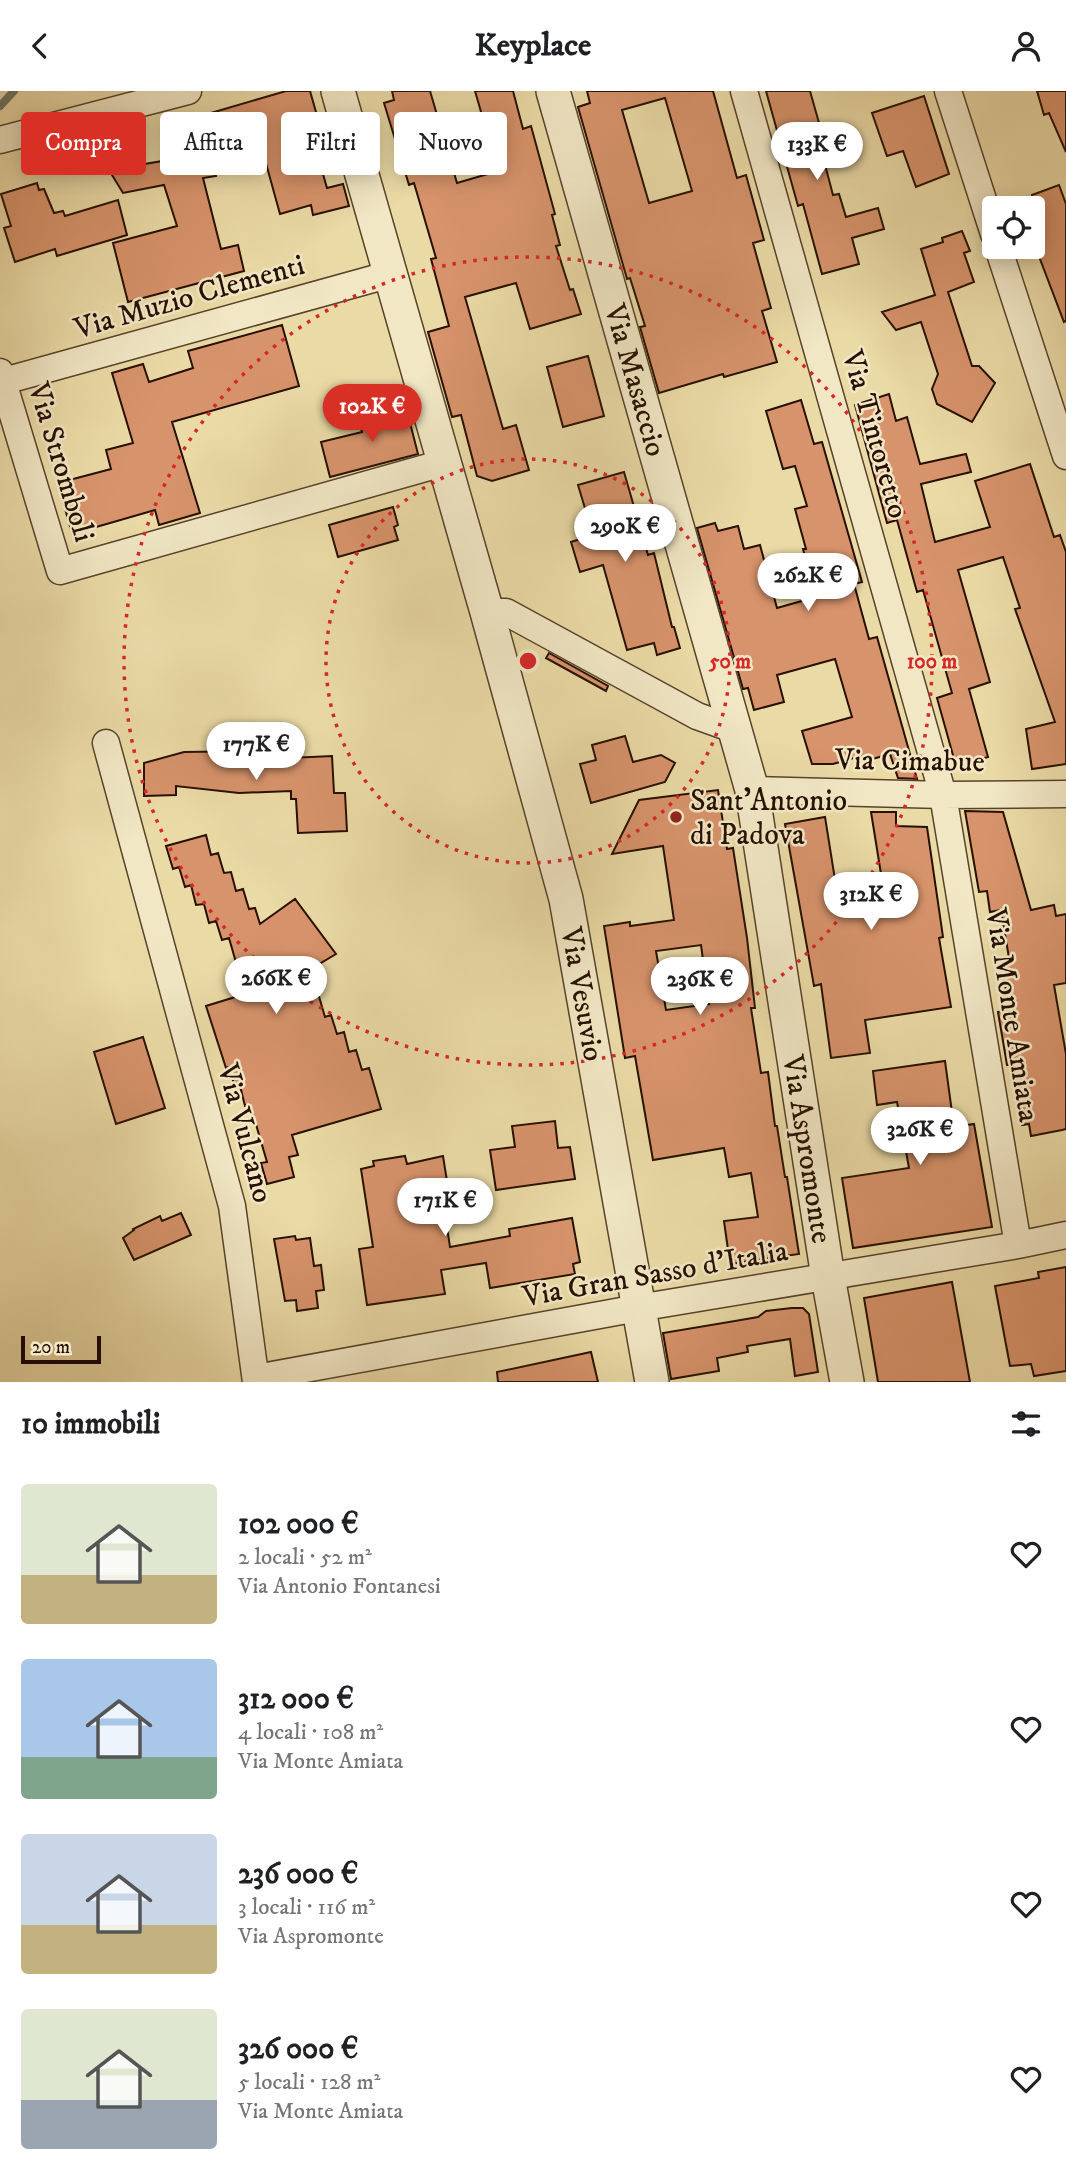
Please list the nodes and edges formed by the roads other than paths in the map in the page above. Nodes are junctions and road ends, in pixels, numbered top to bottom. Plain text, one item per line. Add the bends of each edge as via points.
1 (188, 91) edge
2 (338, 91) edge
3 (553, 91) edge
4 (744, 91) edge
5 (948, 91) edge
6 (0, 140) edge
7 (982, 197) edge
8 (1002, 259) edge
9 (391, 274) junction
10 (2, 377) edge
11 (1066, 456) edge
12 (443, 463) junction
13 (487, 612) junction
14 (736, 730) junction
15 (106, 743) dead end
16 (752, 790) junction
17 (943, 795) junction
18 (1066, 795) edge
19 (1066, 1235) edge
20 (1017, 1245) junction
21 (828, 1277) junction
22 (638, 1308) junction
23 (256, 1380) edge
24 (652, 1382) edge
25 (848, 1382) edge

1 - 6 street
2 - 9 street, Via Vesuvio
3 - 14 street, Via Masaccio
4 - 17 street, Via Tintoretto
5 - 7 street
8 - 11 street
9 - 10 street, Via Muzio Clementi
9 - 12 street, Via Vesuvio
10 - 12 street, Via Stromboli via 60,571
12 - 13 street, Via Vesuvio
13 - 14 street via 506,612 697,716
13 - 22 street, Via Vesuvio via 566,899
14 - 16 street, Via Masaccio
15 - 23 street, Via Vulcano via 232,1206
16 - 17 street, Via Cimabue
16 - 21 street, Via Aspromonte
17 - 18 street, Via Cimabue
17 - 20 street, Via Monte Amiata
19 - 20 street, Via Gran Sasso d'Italia
20 - 21 street, Via Gran Sasso d'Italia
21 - 22 street, Via Gran Sasso d'Italia
21 - 25 street, Via Aspromonte
22 - 23 street, Via Gran Sasso d'Italia
22 - 24 street, Via Vesuvio

